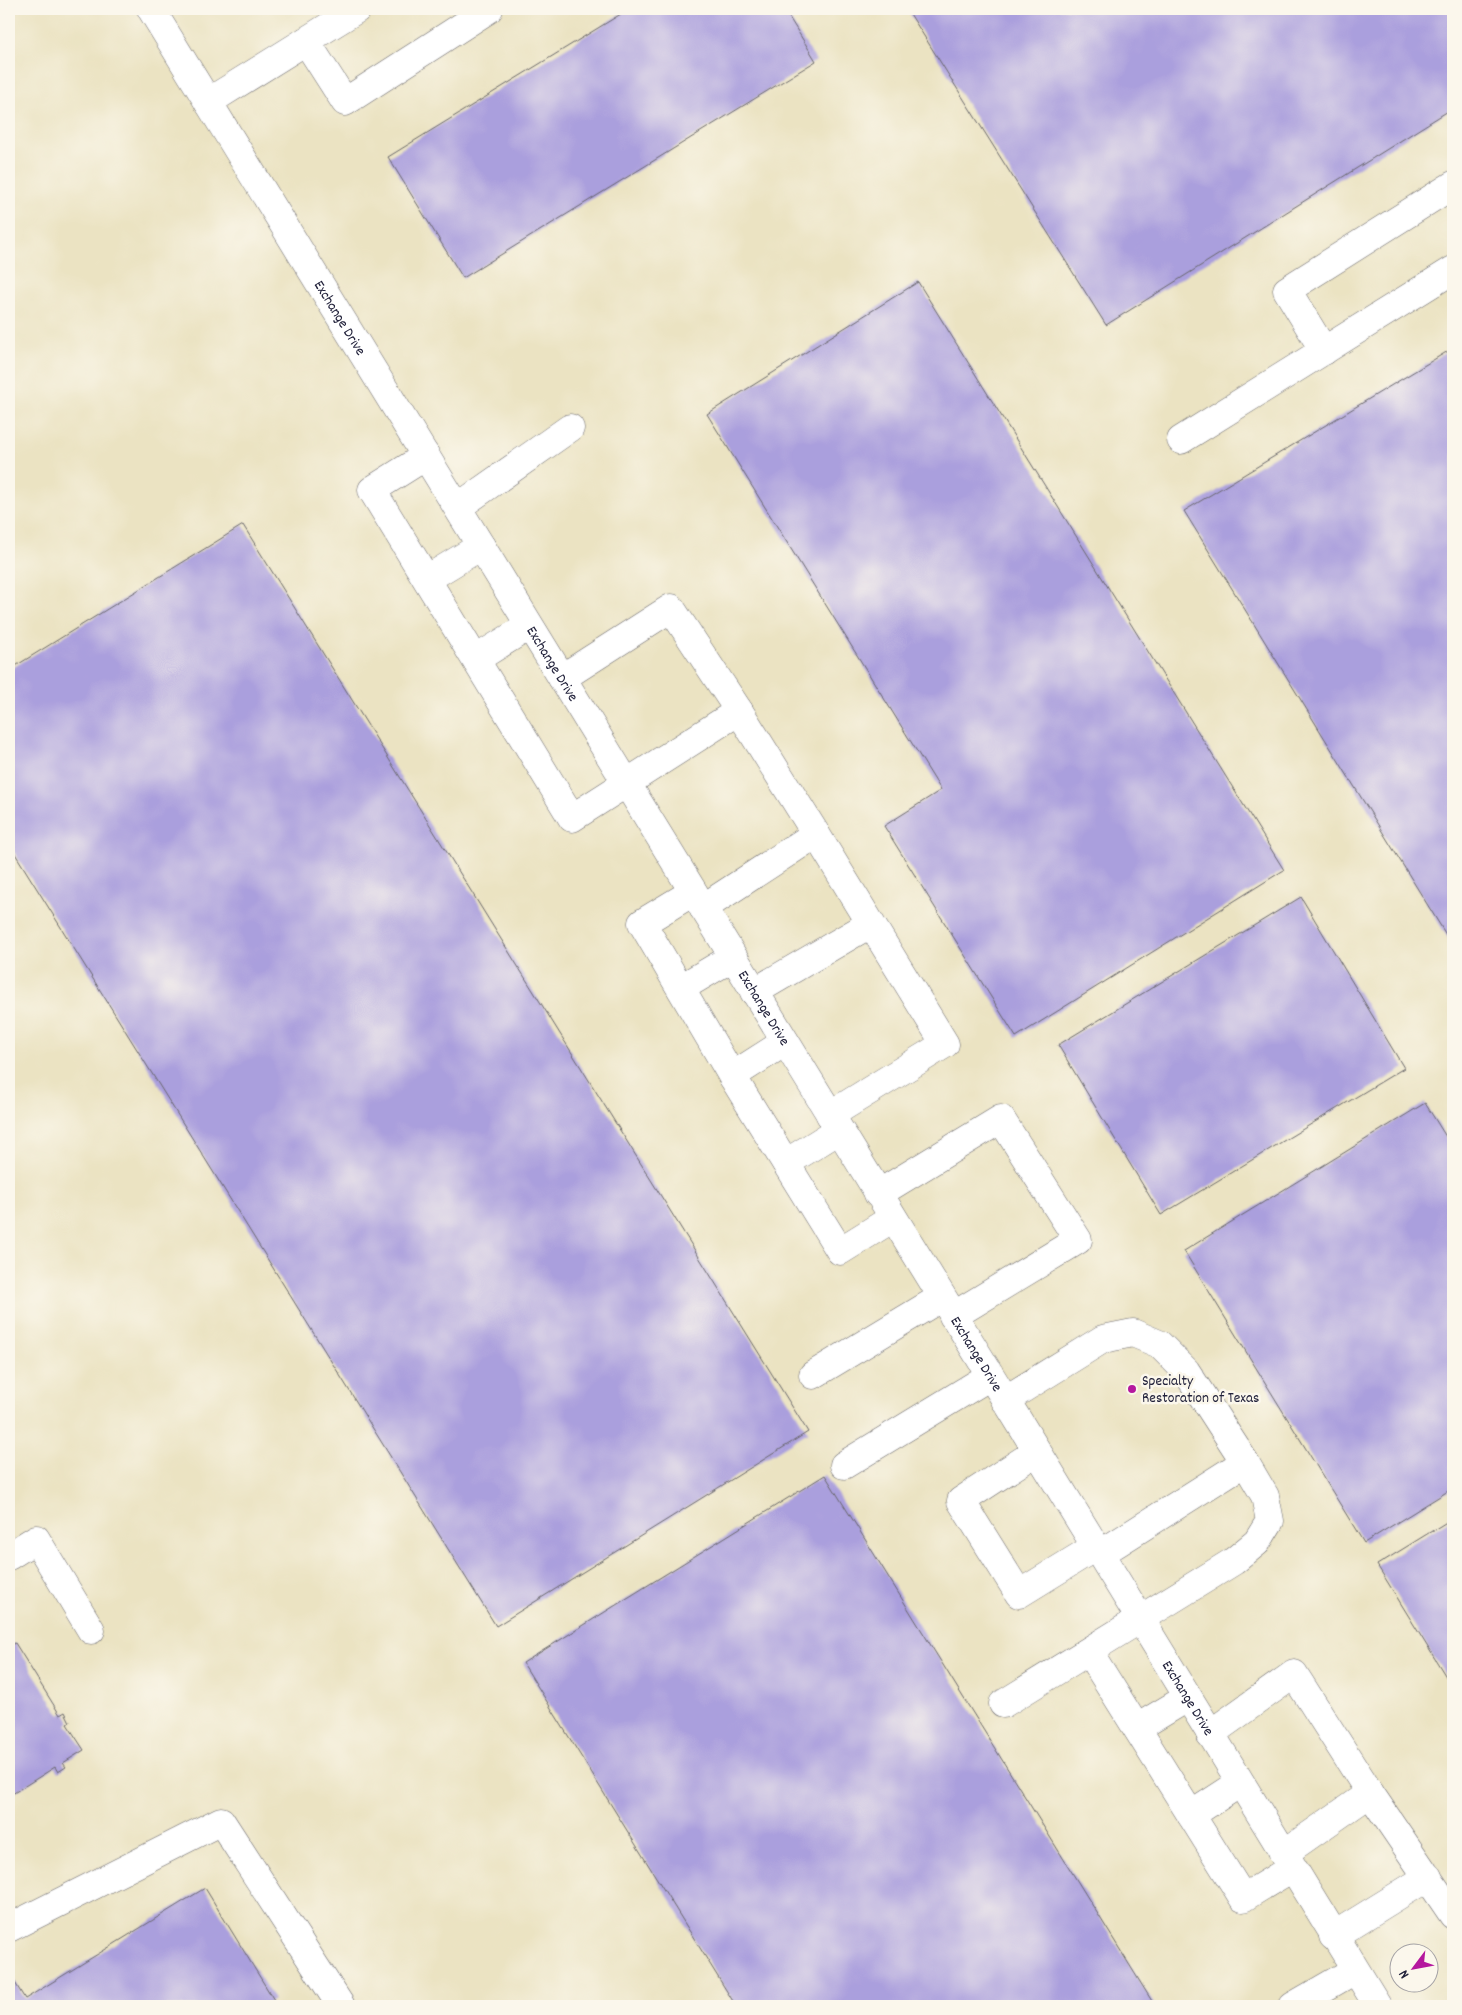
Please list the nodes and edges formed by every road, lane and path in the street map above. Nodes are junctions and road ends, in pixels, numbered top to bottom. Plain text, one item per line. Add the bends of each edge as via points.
1 (151, 9) edge
2 (357, 9) edge
3 (489, 9) edge
4 (306, 41) junction
5 (208, 102) junction
6 (1453, 185) edge
7 (1453, 270) edge
8 (1324, 351) junction
9 (570, 428) dead end
10 (1181, 440) dead end
11 (426, 456) junction
12 (458, 507) junction
13 (481, 546) junction
14 (427, 579) junction
15 (529, 626) junction
16 (476, 659) junction
17 (562, 678) junction
18 (740, 711) junction
19 (626, 783) junction
20 (816, 834) junction
21 (698, 900) junction
22 (870, 924) junction
23 (733, 957) junction
24 (681, 988) junction
25 (754, 992) junction
26 (785, 1042) junction
27 (732, 1076) junction
28 (834, 1122) junction
29 (786, 1163) junction
30 (878, 1194) junction
31 (893, 1218) junction
32 (947, 1306) junction
33 (813, 1375) dead end
34 (990, 1376) junction
35 (1004, 1400) junction
36 (1036, 1452) junction
37 (1245, 1462) junction
38 (844, 1465) dead end
39 (1098, 1551) junction
40 (9, 1556) edge
41 (1140, 1621) junction
42 (91, 1630) dead end
43 (1089, 1652) junction
44 (1187, 1698) junction
45 (1003, 1704) dead end
46 (1137, 1728) junction
47 (1210, 1734) junction
48 (1240, 1783) junction
49 (1370, 1793) junction
50 (1191, 1815) junction
51 (1287, 1861) junction
52 (1428, 1877) junction
53 (1453, 1915) edge
54 (9, 1928) edge
55 (1333, 1936) junction
56 (1354, 1970) junction
57 (341, 2006) edge
58 (1293, 2006) edge
59 (1378, 2006) edge

1 - 5 street, Exchange Drive
2 - 4 street
3 - 4 street via 345,102
4 - 5 street
5 - 11 street, Exchange Drive
6 - 8 street via 1286,290
7 - 8 street
8 - 10 street
9 - 12 street
11 - 12 street, Exchange Drive
11 - 14 street via 372,490
12 - 13 street, Exchange Drive
13 - 14 street
13 - 15 street, Exchange Drive
14 - 16 street
15 - 16 street
15 - 17 street, Exchange Drive
16 - 19 street via 572,818
17 - 18 street via 671,608
17 - 19 street, Exchange Drive
18 - 19 street
18 - 20 street
19 - 21 street, Exchange Drive
20 - 21 street
20 - 22 street
21 - 23 street, Exchange Drive
21 - 24 street via 642,923
22 - 25 street
22 - 28 street via 945,1044
23 - 24 street
23 - 25 street, Exchange Drive
24 - 27 street
25 - 26 street, Exchange Drive
26 - 27 street
26 - 28 street, Exchange Drive
27 - 29 street
28 - 29 street
28 - 30 street, Exchange Drive
29 - 31 street via 840,1251
30 - 31 street, Exchange Drive
30 - 32 street via 1001,1119 1078,1240
31 - 32 street, Exchange Drive
32 - 33 street
32 - 34 street, Exchange Drive
34 - 35 street, Exchange Drive
34 - 38 street
35 - 36 street, Exchange Drive
35 - 37 street via 1103,1338 1133,1333 1159,1344 1186,1371
36 - 39 street, Exchange Drive
36 - 39 street via 961,1501 1004,1571 1019,1594
37 - 39 street
37 - 41 street via 1265,1496 1270,1521 1257,1542 1234,1561
39 - 41 street, Exchange Drive
40 - 42 street via 36,1538
41 - 43 street
41 - 44 street, Exchange Drive
43 - 45 street
43 - 46 street
44 - 46 street
44 - 47 street, Exchange Drive
46 - 50 street
47 - 48 street, Exchange Drive
47 - 49 street via 1294,1674
48 - 50 street
48 - 51 street, Exchange Drive
49 - 51 street
49 - 52 street
50 - 51 street via 1243,1898
51 - 55 street, Exchange Drive
52 - 53 street
52 - 55 street
54 - 57 street via 221,1821
55 - 56 street, Exchange Drive
56 - 58 street
56 - 59 street, Exchange Drive

